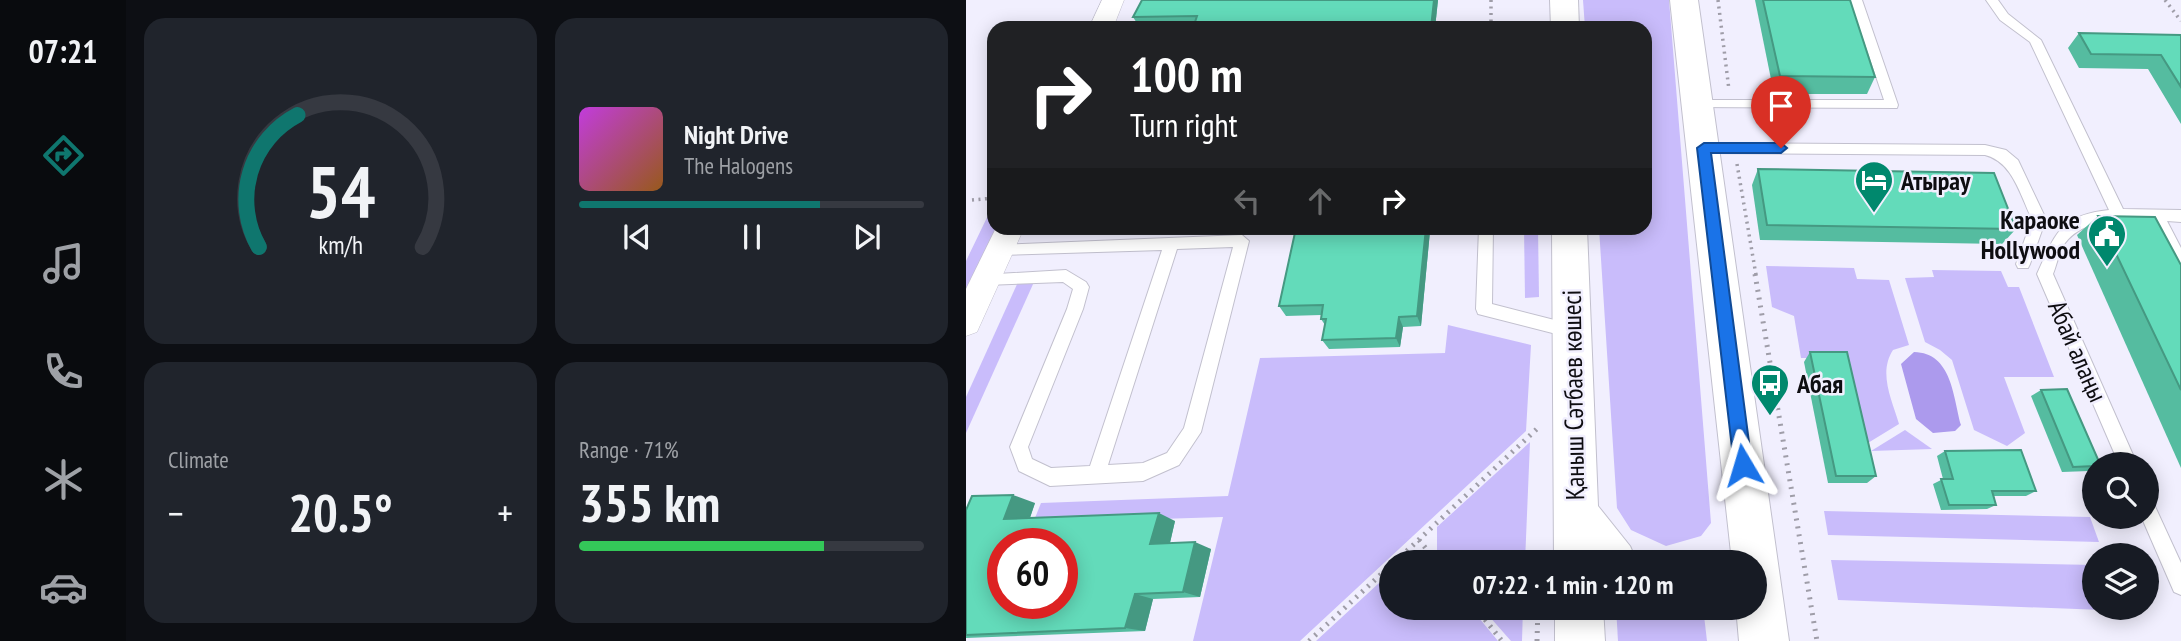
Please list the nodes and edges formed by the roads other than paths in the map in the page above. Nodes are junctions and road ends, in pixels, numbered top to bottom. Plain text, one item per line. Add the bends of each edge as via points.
1 (1113, 0) edge
2 (1564, 0) edge
3 (1684, 0) edge
4 (1856, 0) edge
5 (1992, 0) edge
6 (1104, 21) edge
7 (1564, 21) edge
8 (1714, 104) junction
9 (1719, 148) junction
10 (2119, 215) junction
11 (2157, 216) junction
12 (2181, 216) edge
13 (1486, 235) edge
14 (1569, 235) edge
15 (1005, 238) edge
16 (1172, 243) junction
17 (2181, 263) edge
18 (2023, 264) dead end
19 (986, 279) junction
20 (966, 323) edge
21 (1572, 331) junction
22 (2123, 452) edge
23 (1096, 475) junction
24 (1576, 515) junction
25 (1749, 517) junction
26 (2156, 529) edge
27 (1577, 550) edge
28 (1604, 550) edge
29 (1732, 550) edge
30 (1753, 550) edge
31 (2181, 585) edge
32 (1579, 620) edge
33 (1761, 620) edge
34 (1580, 641) edge
35 (1764, 641) edge

1 - 6 street
2 - 7 main road
3 - 8 main road
4 - 8 lane via 1892,105
5 - 10 lane via 2004,17 2035,40
8 - 9 main road
9 - 18 lane via 1985,150 2001,154 2013,164 2039,219
9 - 25 main road
10 - 11 lane, Абай алаңы
10 - 22 lane, Абай алаңы via 2077,224 2060,239 2045,275
11 - 12 lane, Абай алаңы
11 - 17 lane
13 - 21 lane via 1484,310
14 - 21 main road, Қаныш Сәтбаев көшесі
15 - 16 lane
15 - 19 street
16 - 23 lane
16 - 23 lane via 1242,241 1192,432 1173,459 1143,472
19 - 20 street
19 - 23 lane via 1066,276 1080,287 1020,447 1025,465 1050,477
21 - 24 main road, Қаныш Сәтбаев көшесі
24 - 27 main road, Қаныш Сәтбаев көшесі
24 - 28 main road
25 - 29 main road
25 - 30 main road
26 - 31 lane
32 - 34 main road
33 - 35 main road

